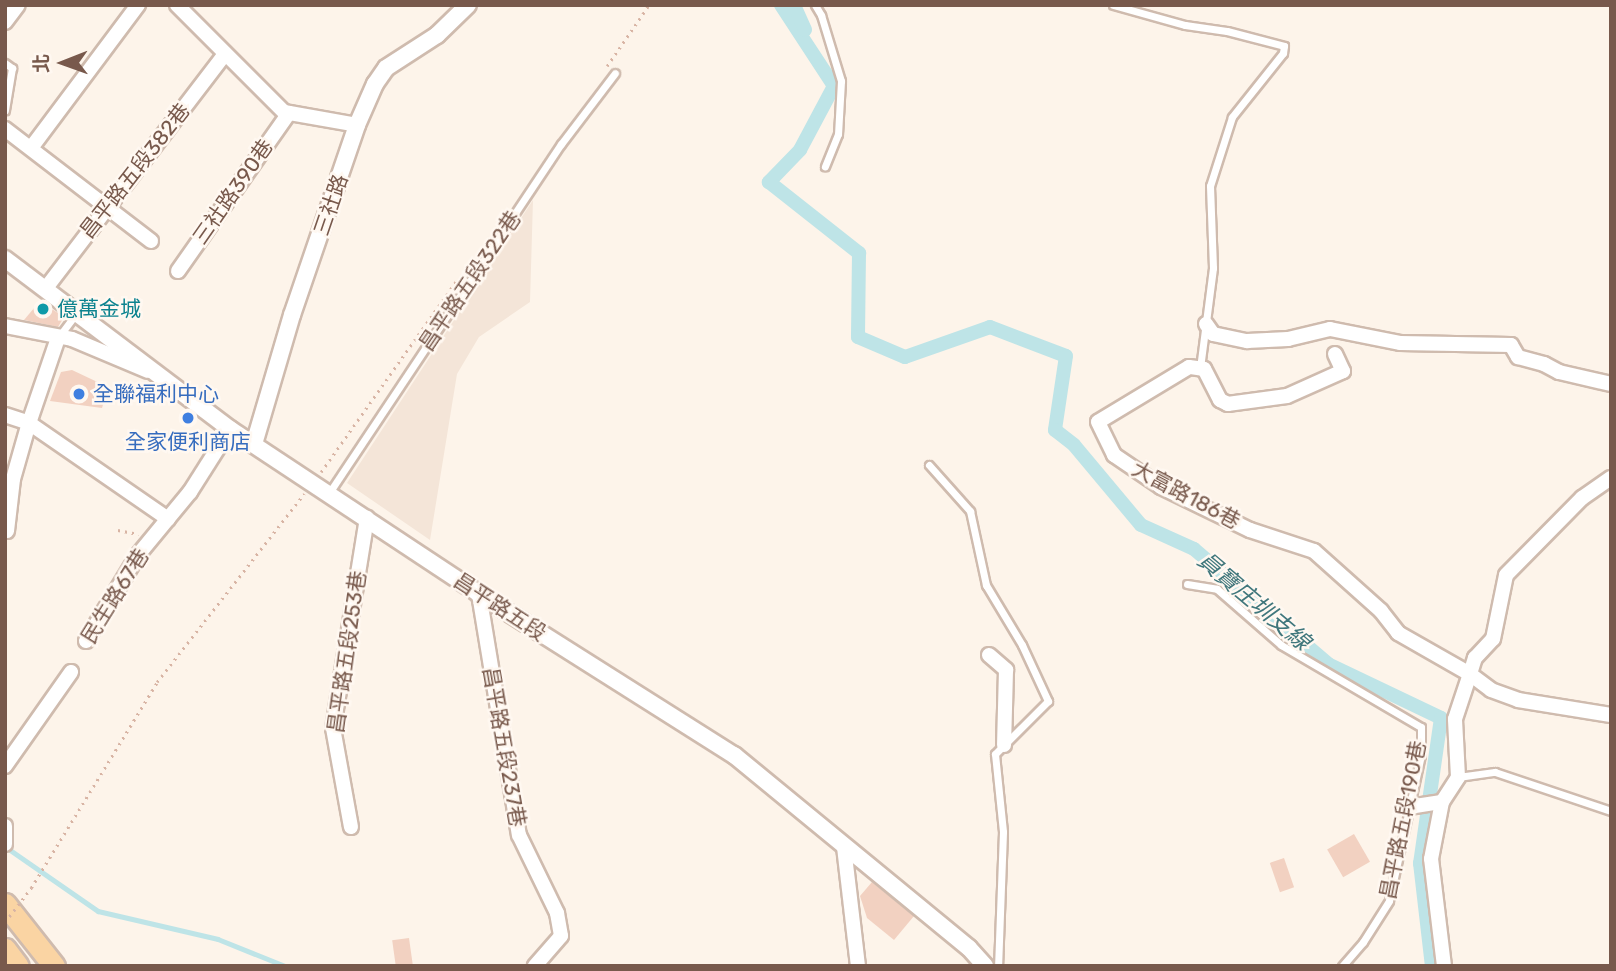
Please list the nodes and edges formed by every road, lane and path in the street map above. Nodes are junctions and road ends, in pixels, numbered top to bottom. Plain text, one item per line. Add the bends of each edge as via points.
1 (18, 5) edge
2 (138, 5) edge
3 (177, 5) edge
4 (468, 5) edge
5 (649, 5) edge
6 (815, 5) edge
7 (1113, 5) edge
8 (5, 22) edge
9 (225, 54) junction
10 (5, 63) edge
11 (615, 73) dead end
12 (601, 74) dead end
13 (5, 110) edge
14 (289, 113) junction
15 (357, 125) junction
16 (5, 129) edge
17 (30, 148) junction
18 (825, 167) dead end
19 (107, 207) junction
20 (151, 241) dead end
21 (5, 260) edge
22 (178, 271) dead end
23 (458, 278) dead end
24 (46, 288) junction
25 (77, 314) junction
26 (1206, 324) junction
27 (5, 326) edge
28 (58, 338) junction
29 (1335, 354) dead end
30 (1200, 368) junction
31 (159, 376) junction
32 (1611, 384) edge
33 (5, 415) edge
34 (29, 423) junction
35 (230, 429) junction
36 (254, 444) junction
37 (929, 465) dead end
38 (1611, 478) edge
39 (313, 482) junction
40 (329, 493) junction
41 (367, 518) junction
42 (168, 519) junction
43 (118, 530) dead end
44 (7, 531) edge
45 (153, 536) junction
46 (1187, 584) dead end
47 (479, 594) junction
48 (86, 641) dead end
49 (989, 655) dead end
50 (71, 672) dead end
51 (1470, 674) junction
52 (1611, 715) edge
53 (1004, 744) junction
54 (5, 766) edge
55 (1458, 777) junction
56 (1442, 802) junction
57 (1409, 807) junction
58 (1611, 811) edge
59 (351, 827) dead end
60 (844, 847) junction
61 (5, 904) edge
62 (5, 922) edge
63 (5, 949) edge
64 (18, 966) edge
65 (54, 966) edge
66 (535, 966) edge
67 (859, 966) edge
68 (985, 966) edge
69 (998, 966) edge
70 (1342, 966) edge
71 (1444, 966) edge

1 - 8 street
2 - 17 street
3 - 9 street
4 - 15 street, 三社路 via 438,35 386,68
5 - 12 path
6 - 18 lane via 841,82 838,134
7 - 26 lane via 1284,46 1232,117 1210,186 1213,268
9 - 14 street
9 - 19 street, 昌平路五段382巷
10 - 13 lane via 12,68
11 - 40 lane, 昌平路五段322巷 via 561,144
14 - 15 street
14 - 22 street, 三社路390巷
15 - 36 street, 三社路
16 - 17 street
17 - 19 street
19 - 20 street
19 - 24 street, 昌平路五段382巷
21 - 24 street, 昌平路五段
23 - 39 path
24 - 25 street, 昌平路五段
25 - 28 lane
25 - 31 street, 昌平路五段
26 - 30 lane
26 - 32 street via 1213,334 1247,341 1288,339 1330,329 1400,343 1511,345 1518,357
27 - 28 street
28 - 31 street via 72,339
28 - 34 street
29 - 30 street via 1343,372 1287,396 1228,404 1220,400
30 - 51 street, 大富路186巷 via 1189,366 1098,422 1114,455 1161,487 1227,519 1314,551 1381,611 1398,633
31 - 35 street, 昌平路五段
33 - 34 street
34 - 42 street
34 - 44 street via 13,479
35 - 36 street, 昌平路五段
35 - 42 street, 民生路67巷
36 - 39 street, 昌平路五段
37 - 53 lane via 970,511 986,584 1048,701
38 - 51 street via 1582,498 1506,575 1493,639 1475,658
39 - 40 street, 昌平路五段
39 - 62 path, bridge via 157,682 31,888
40 - 41 street, 昌平路五段
41 - 47 street, 昌平路五段
41 - 59 street, 昌平路五段253巷 via 333,728
42 - 45 street, 民生路67巷
43 - 45 path
45 - 48 street, 民生路67巷
46 - 57 lane, 昌平路五段190巷 via 1217,589 1281,645 1421,727
47 - 60 street, 昌平路五段 via 734,755
47 - 66 street, 昌平路五段237巷 via 519,835 557,913 561,936
49 - 53 street via 1006,670
50 - 54 street
51 - 52 street, 大富路186巷 via 1491,690 1518,700
51 - 55 street via 1455,719
53 - 69 lane via 995,754 1003,832
55 - 56 street
55 - 58 lane via 1495,772
56 - 57 street
56 - 71 street via 1431,859
57 - 70 lane, 昌平路五段190巷 via 1389,901
60 - 67 street
60 - 68 street, 昌平路五段
61 - 65 main road
63 - 64 main road

